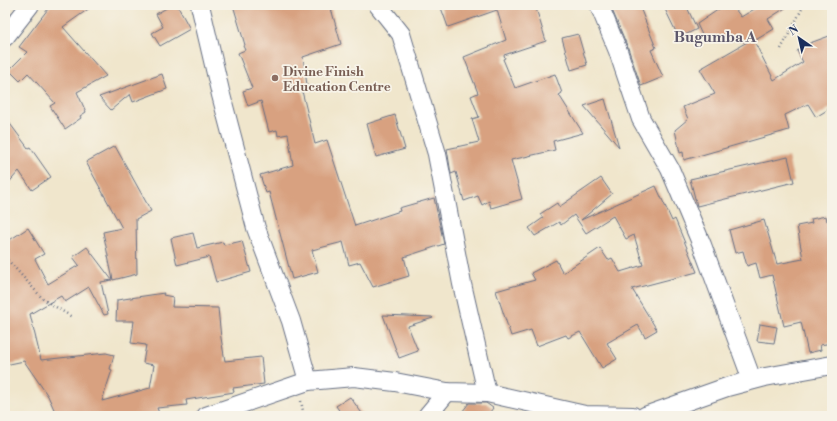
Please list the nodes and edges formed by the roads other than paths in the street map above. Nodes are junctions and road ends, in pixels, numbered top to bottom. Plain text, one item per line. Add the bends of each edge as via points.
1 (30, 5) edge
2 (200, 5) edge
3 (378, 5) edge
4 (599, 5) edge
5 (5, 38) edge
6 (832, 365) edge
7 (752, 380) junction
8 (308, 381) junction
9 (447, 392) junction
10 (487, 393) junction
11 (206, 416) edge
12 (427, 416) edge
13 (633, 416) edge
14 (645, 416) edge

1 - 5 street
2 - 8 street via 256,228 291,321
3 - 10 street via 401,34 437,154 462,284
4 - 7 street via 641,119 670,169 702,245
6 - 7 street
7 - 14 street
8 - 9 street via 354,377
8 - 11 street
9 - 10 street
9 - 12 street
10 - 13 street via 585,415

